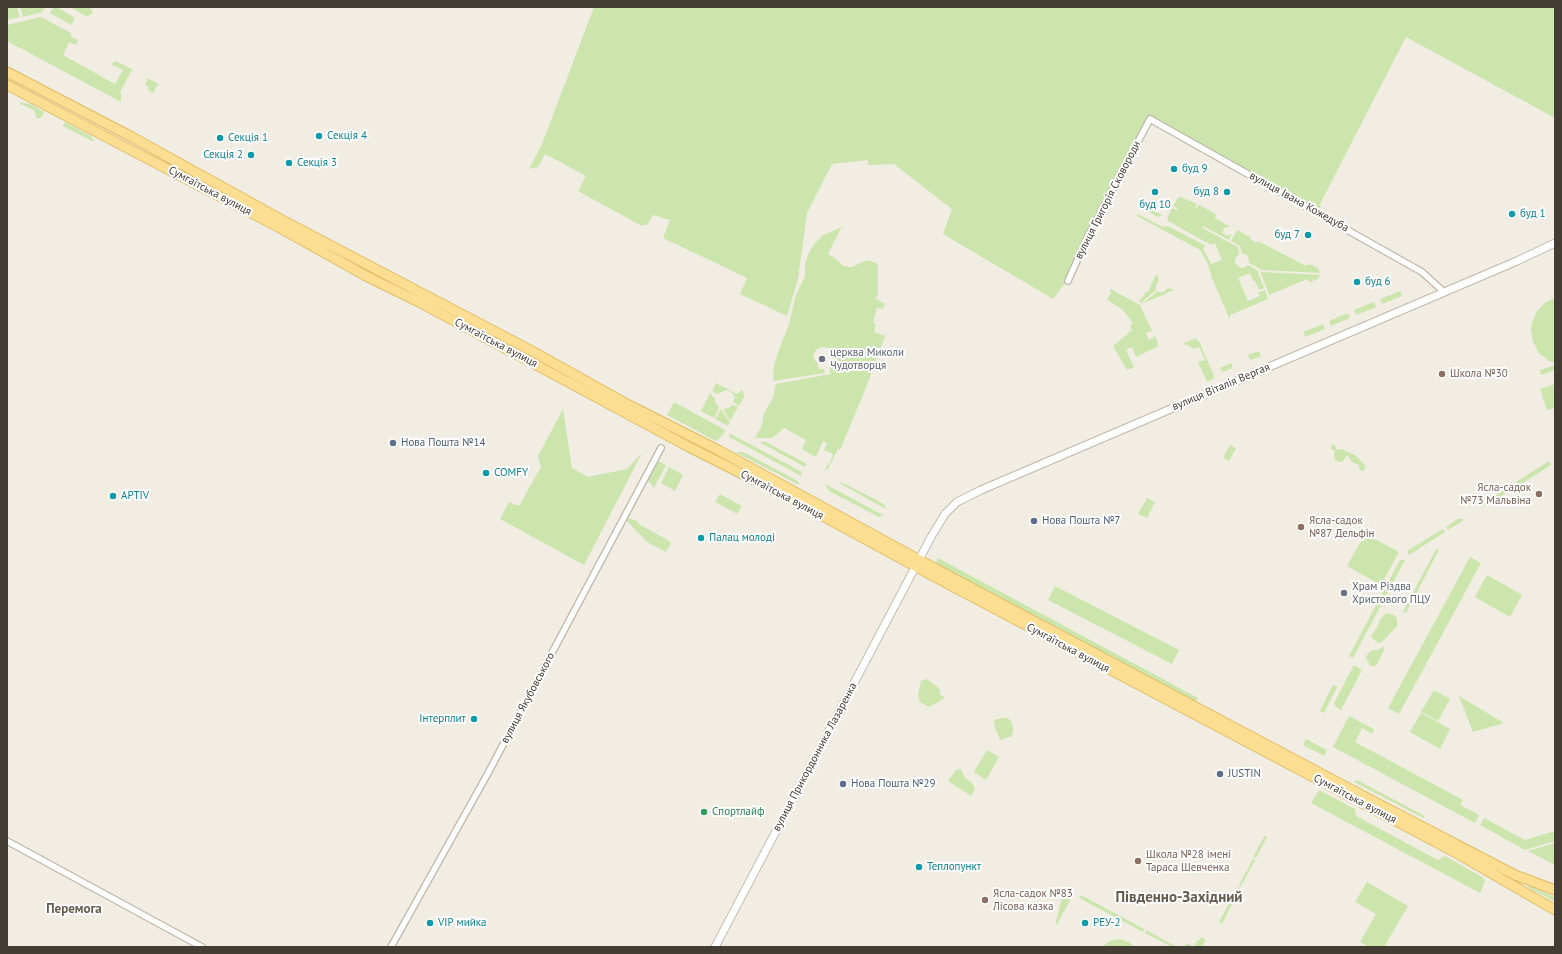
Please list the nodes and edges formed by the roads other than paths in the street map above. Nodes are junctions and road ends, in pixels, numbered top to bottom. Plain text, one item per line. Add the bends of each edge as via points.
1 (7, 72) edge
2 (7, 85) edge
3 (1150, 119) joint
4 (306, 237) junction
5 (1555, 242) edge
6 (1068, 281) dead end
7 (1444, 292) junction
8 (661, 448) dead end
9 (917, 563) junction
10 (7, 842) edge
11 (1555, 890) edge
12 (1555, 910) edge
13 (202, 947) edge
14 (391, 947) edge
15 (715, 947) edge

1 - 4 main road, Сумгаїтська вулиця via 132,137
2 - 4 main road, Сумгаїтська вулиця
3 - 6 street, вулиця Григорія Сковороди via 1088,236
3 - 7 street, вулиця Івана Кожедуба via 1422,272
4 - 9 main road, Сумгаїтська вулиця via 366,276 689,447
5 - 7 street, вулиця Віталія Вергая
7 - 9 street, вулиця Віталія Вергая via 970,494 945,514
8 - 14 street, вулиця Якубовського via 487,775
9 - 11 main road, Сумгаїтська вулиця via 1515,876
9 - 12 main road, Сумгаїтська вулиця via 1460,855
9 - 15 street, вулиця Прикордонника Лазаренка
10 - 13 street

